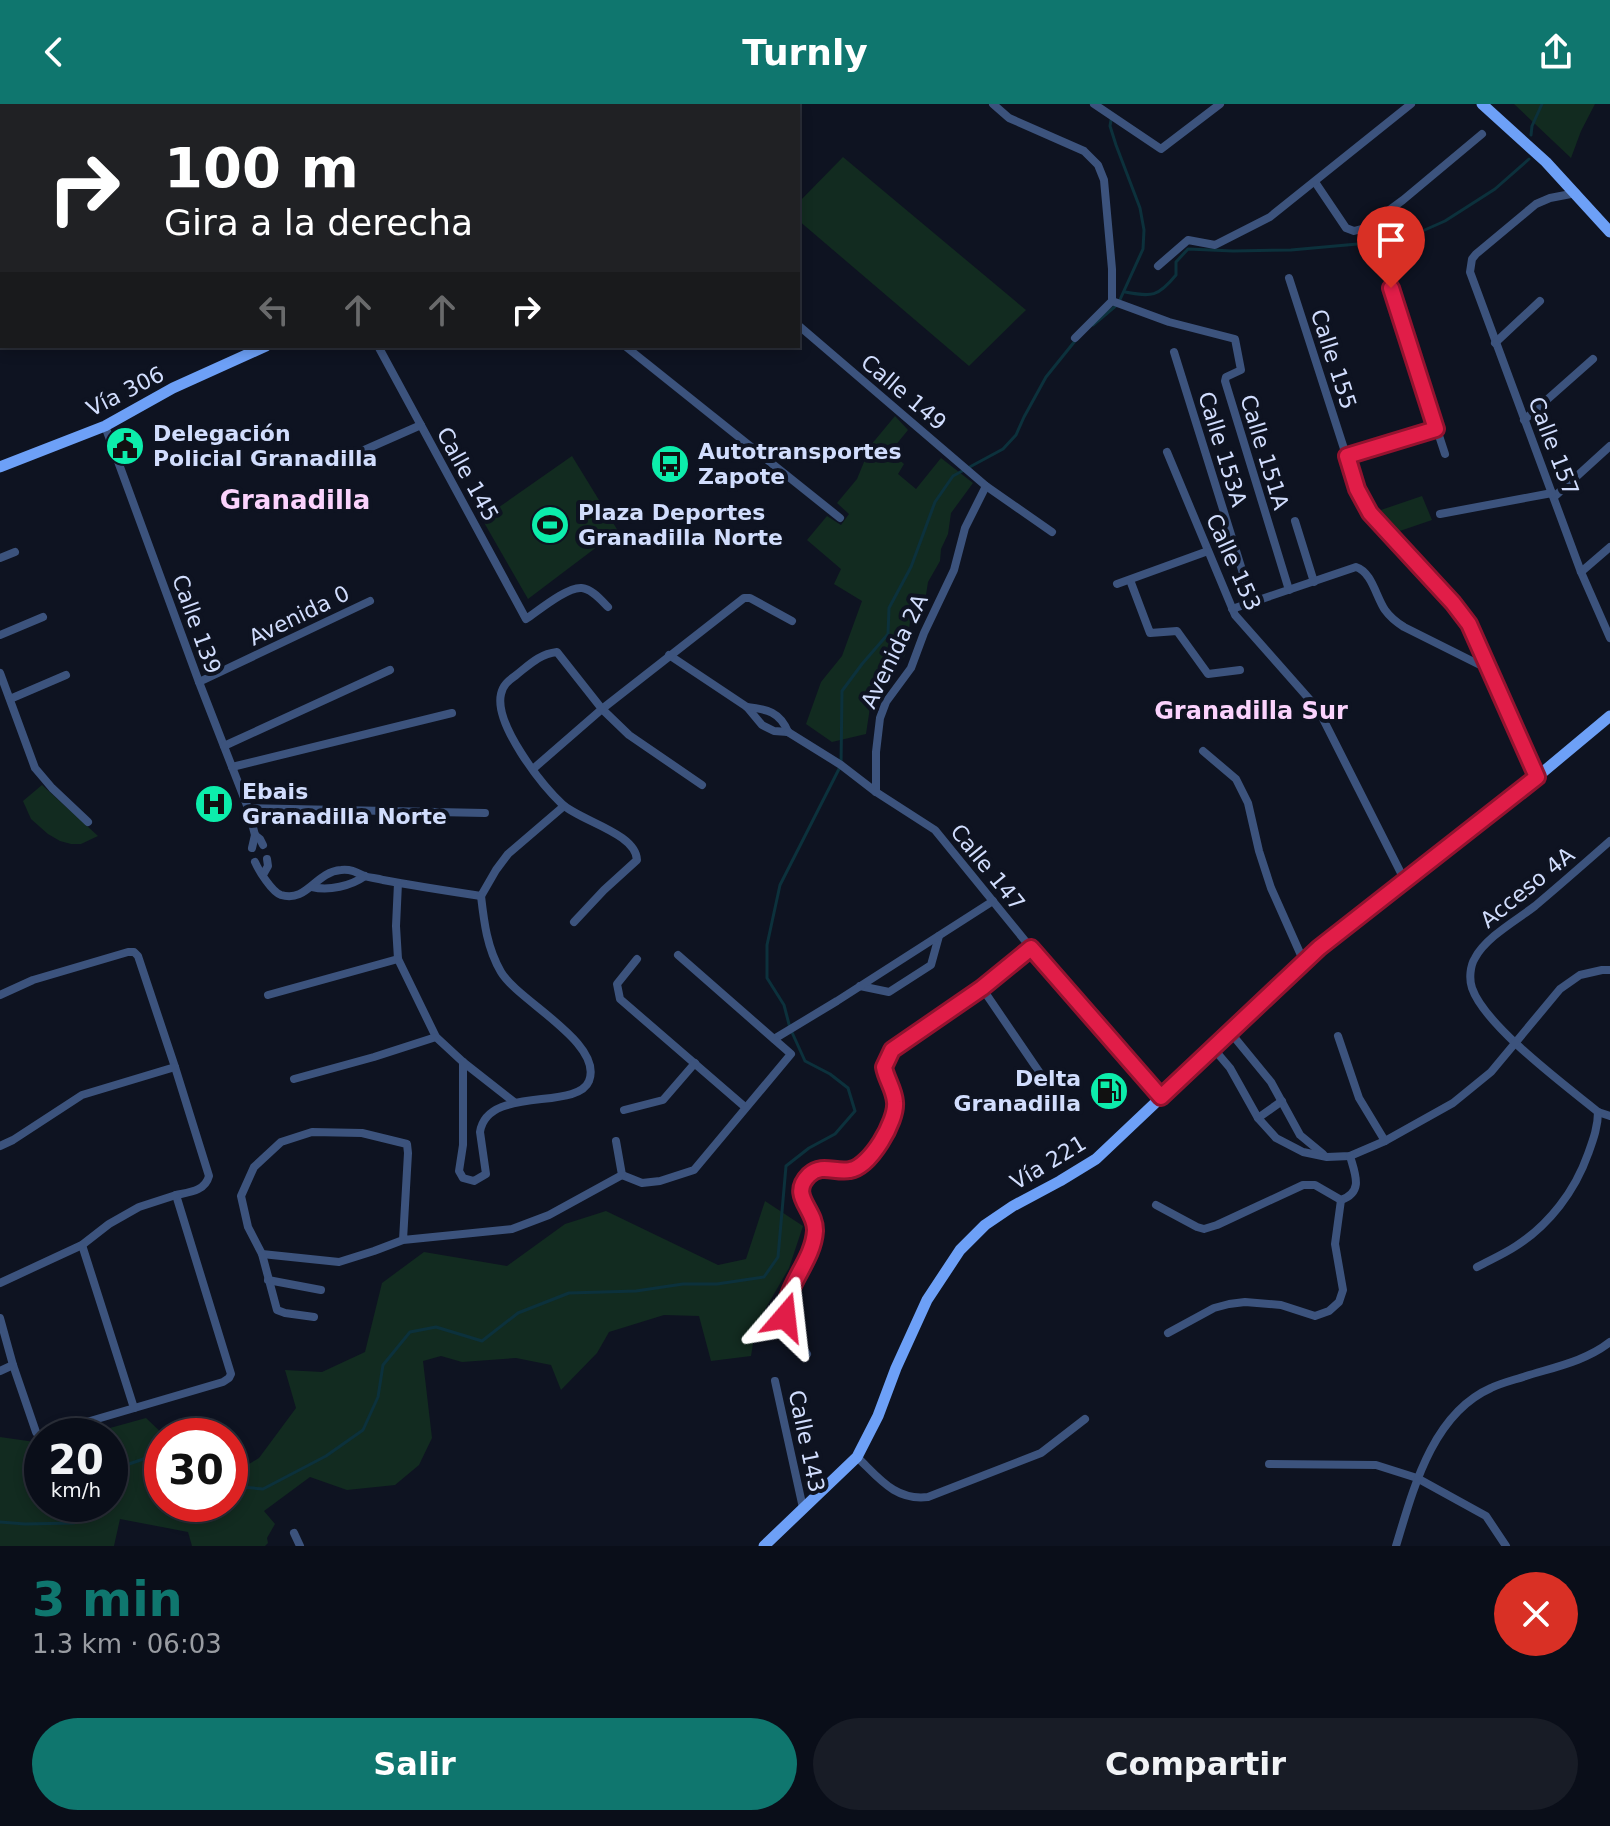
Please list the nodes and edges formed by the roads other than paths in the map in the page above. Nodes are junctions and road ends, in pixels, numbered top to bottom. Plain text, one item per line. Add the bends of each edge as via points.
1 (993, 104) edge
2 (1094, 104) edge
3 (1220, 104) edge
4 (1411, 104) edge
5 (1482, 104) edge
6 (1482, 134) dead end
7 (1315, 182) junction
8 (1576, 193) junction
9 (1610, 232) edge
10 (1158, 266) dead end
11 (1289, 278) dead end
12 (1391, 288) dead end
13 (1112, 301) junction
14 (1540, 301) dead end
15 (800, 327) edge
16 (1075, 338) dead end
17 (1495, 343) junction
18 (262, 348) edge
19 (379, 348) edge
20 (628, 348) edge
21 (1174, 352) dead end
22 (1593, 359) dead end
23 (1524, 420) junction
24 (421, 425) junction
25 (105, 426) junction
26 (1436, 429) junction
27 (1610, 446) edge
28 (362, 451) dead end
29 (1167, 452) dead end
30 (1445, 454) dead end
31 (1347, 456) junction
32 (0, 467) edge
33 (986, 486) junction
34 (1553, 495) junction
35 (1440, 514) dead end
36 (840, 518) dead end
37 (1295, 521) dead end
38 (1052, 532) dead end
39 (1610, 547) edge
40 (1208, 551) junction
41 (15, 552) dead end
42 (0, 558) edge
43 (1581, 572) junction
44 (1130, 580) junction
45 (1314, 582) junction
46 (1117, 584) dead end
47 (1289, 590) junction
48 (370, 601) dead end
49 (1252, 602) junction
50 (608, 607) dead end
51 (1232, 609) junction
52 (43, 617) dead end
53 (792, 621) dead end
54 (0, 635) edge
55 (1610, 638) edge
56 (669, 655) junction
57 (1489, 669) junction
58 (390, 670) dead end
59 (1240, 670) dead end
60 (0, 673) edge
61 (66, 675) dead end
62 (199, 682) junction
63 (10, 699) junction
64 (747, 707) junction
65 (602, 709) junction
66 (452, 713) dead end
67 (1610, 716) edge
68 (788, 732) junction
69 (224, 746) junction
70 (1203, 751) dead end
71 (232, 767) junction
72 (533, 769) junction
73 (1537, 777) junction
74 (702, 785) dead end
75 (876, 792) junction
76 (564, 806) junction
77 (248, 808) junction
78 (485, 813) dead end
79 (88, 822) dead end
80 (255, 835) junction
81 (1610, 841) edge
82 (263, 845) dead end
83 (252, 848) dead end
84 (267, 859) dead end
85 (255, 862) dead end
86 (264, 873) junction
87 (365, 876) junction
88 (1405, 881) junction
89 (398, 883) junction
90 (312, 887) junction
91 (481, 896) junction
92 (993, 901) junction
93 (574, 922) dead end
94 (939, 935) junction
95 (1031, 948) junction
96 (678, 955) dead end
97 (398, 959) junction
98 (637, 959) dead end
99 (1304, 962) junction
100 (1610, 970) edge
101 (860, 986) junction
102 (982, 988) junction
103 (0, 995) edge
104 (268, 995) dead end
105 (1230, 1032) junction
106 (1338, 1036) dead end
107 (436, 1037) junction
108 (774, 1039) junction
109 (1516, 1044) junction
110 (1213, 1048) junction
111 (463, 1062) junction
112 (695, 1063) junction
113 (175, 1067) junction
114 (1042, 1076) dead end
115 (294, 1079) dead end
116 (1161, 1097) junction
117 (1282, 1101) junction
118 (514, 1102) junction
119 (745, 1107) junction
120 (624, 1110) dead end
121 (1598, 1112) junction
122 (1610, 1116) edge
123 (1258, 1118) junction
124 (616, 1141) dead end
125 (1385, 1141) junction
126 (0, 1146) edge
127 (1350, 1156) junction
128 (1327, 1157) junction
129 (622, 1175) junction
130 (176, 1195) junction
131 (1341, 1200) junction
132 (1156, 1205) dead end
133 (403, 1240) junction
134 (82, 1245) junction
135 (262, 1254) junction
136 (1477, 1267) dead end
137 (268, 1280) junction
138 (0, 1283) edge
139 (321, 1290) dead end
140 (314, 1317) dead end
141 (0, 1318) edge
142 (1168, 1333) dead end
143 (1610, 1342) edge
144 (807, 1354) dead end
145 (13, 1365) junction
146 (0, 1371) edge
147 (775, 1381) dead end
148 (134, 1408) junction
149 (1085, 1419) dead end
150 (857, 1457) junction
151 (1269, 1464) dead end
152 (1417, 1478) junction
153 (803, 1508) junction
154 (294, 1533) dead end
155 (300, 1546) edge
156 (764, 1546) edge
157 (1396, 1546) edge
158 (1506, 1546) edge

1 - 13 street via 1009,118 1084,151 1098,165 1104,180
2 - 3 street via 1161,149
4 - 7 street
5 - 8 main road
6 - 7 street via 1365,228 1346,228
7 - 10 street via 1266,219 1215,245 1188,240
8 - 9 main road
8 - 17 street, Calle 157 via 1536,204 1476,254 1471,279
11 - 31 street, Calle 155
12 - 26 street
13 - 16 street
13 - 47 street, Calle 151A via 1237,341 1241,370 1225,381
14 - 17 street
15 - 33 street, Calle 149
17 - 23 street, Calle 157
18 - 25 main road, Vía 306
19 - 24 street, Calle 145
20 - 36 street
21 - 49 street, Calle 153A
22 - 23 street
23 - 34 street, Calle 157
24 - 28 street
24 - 50 street, Calle 145 via 526,619 577,588 585,588
25 - 32 main road, Vía 306
25 - 62 street, Calle 139
26 - 30 street
26 - 31 street
27 - 34 street
29 - 40 street, Calle 153
31 - 57 street, Calle 155 via 1363,502 1469,624
33 - 38 street, Calle 149
33 - 75 street, Avenida 2A via 911,668 880,718
34 - 35 street
34 - 43 street, Calle 157
37 - 45 street
39 - 43 street
40 - 44 street
40 - 51 street, Calle 153
41 - 42 street
43 - 55 street, Calle 157
44 - 46 street
44 - 59 street via 1150,633 1176,630 1208,674
45 - 47 street
45 - 57 street via 1363,569 1391,618
47 - 49 street
48 - 62 street, Avenida 0
49 - 51 street
51 - 88 street, Calle 153 via 1318,709
52 - 54 street
53 - 56 street via 744,598
56 - 64 street
56 - 65 street
57 - 73 street, Calle 155
58 - 69 street
60 - 63 street
61 - 63 street
62 - 69 street, Calle 139
63 - 79 street via 35,768
64 - 68 street via 762,725
64 - 68 street via 779,716
65 - 72 street
65 - 72 street via 557,652 539,656 506,683 500,701 506,724
65 - 74 street via 629,735
66 - 71 street
67 - 73 main road, Vía 221
68 - 75 street, Calle 147
69 - 71 street, Calle 139
70 - 99 street via 1236,779 1248,803 1271,888
71 - 77 street, Calle 139
72 - 76 street
73 - 88 main road, Vía 221
75 - 92 street, Calle 147 via 935,830
76 - 91 street via 508,854
76 - 93 street via 627,842 637,856
77 - 78 street
77 - 80 street, Calle 139
80 - 82 street
80 - 83 street
81 - 109 street, Acceso 4A via 1475,958 1471,986
84 - 86 street
85 - 86 street
86 - 90 street via 271,889 284,896
87 - 89 street
87 - 90 street via 354,883
87 - 90 street via 356,870 334,871
88 - 99 main road, Vía 221
89 - 91 street
89 - 97 street
91 - 118 street via 485,932 502,973 574,1039 588,1062 589,1080 580,1090
92 - 94 street
92 - 95 street, Calle 147
94 - 101 street
94 - 101 street via 931,965 921,972 889,992
95 - 102 street
95 - 116 street, Calle 147
96 - 108 street
97 - 104 street
97 - 107 street
98 - 112 street via 617,984 620,999
99 - 105 main road, Vía 221
100 - 109 street via 1580,975 1560,989
101 - 108 street
102 - 114 street
102 - 144 street via 888,1056 884,1067 894,1095 894,1116 867,1160 854,1170 821,1168 802,1184 815,1229 785,1317
103 - 113 street via 33,980 134,952
105 - 110 main road, Vía 221
105 - 117 street
106 - 125 street via 1359,1098
107 - 111 street
107 - 115 street
108 - 119 street via 791,1054
109 - 121 street, Acceso 4A
109 - 125 street via 1453,1103
110 - 116 main road, Vía 221
110 - 123 street
111 - 118 street
111 - 118 street via 458,1168 463,1178 474,1181 484,1176 481,1125
112 - 119 street
112 - 120 street via 663,1100
113 - 126 street via 82,1095
113 - 130 street via 209,1176 202,1188
116 - 150 main road, Vía 221 via 1096,1159 985,1225 960,1250 927,1300
117 - 123 street
117 - 128 street via 1300,1135
119 - 129 street via 694,1170 642,1183
121 - 122 street
121 - 136 street via 1590,1148 1571,1191 1516,1246
123 - 128 street via 1276,1138
124 - 129 street
125 - 127 street
127 - 128 street
127 - 131 street via 1357,1179 1353,1193
129 - 133 street via 512,1229
130 - 134 street via 123,1215
130 - 148 street via 231,1374 223,1382
131 - 132 street via 1315,1185 1303,1185 1204,1229
131 - 142 street via 1335,1244 1343,1290 1329,1311 1315,1316 1281,1305 1229,1304
133 - 135 street via 339,1262
133 - 135 street via 407,1144 362,1133 312,1132 281,1142 254,1167 241,1196
134 - 138 street
134 - 148 street
135 - 137 street
137 - 139 street
137 - 140 street via 277,1310
141 - 145 street
143 - 152 street via 1575,1362 1490,1388 1467,1402 1445,1425
145 - 146 street
145 - 148 street via 39,1436
147 - 153 street, Calle 143
149 - 150 street via 1041,1453 928,1497 904,1496
150 - 153 main road, Vía 221
151 - 152 street via 1376,1465
152 - 157 street
152 - 158 street via 1486,1516
153 - 156 main road, Vía 221
154 - 155 street

